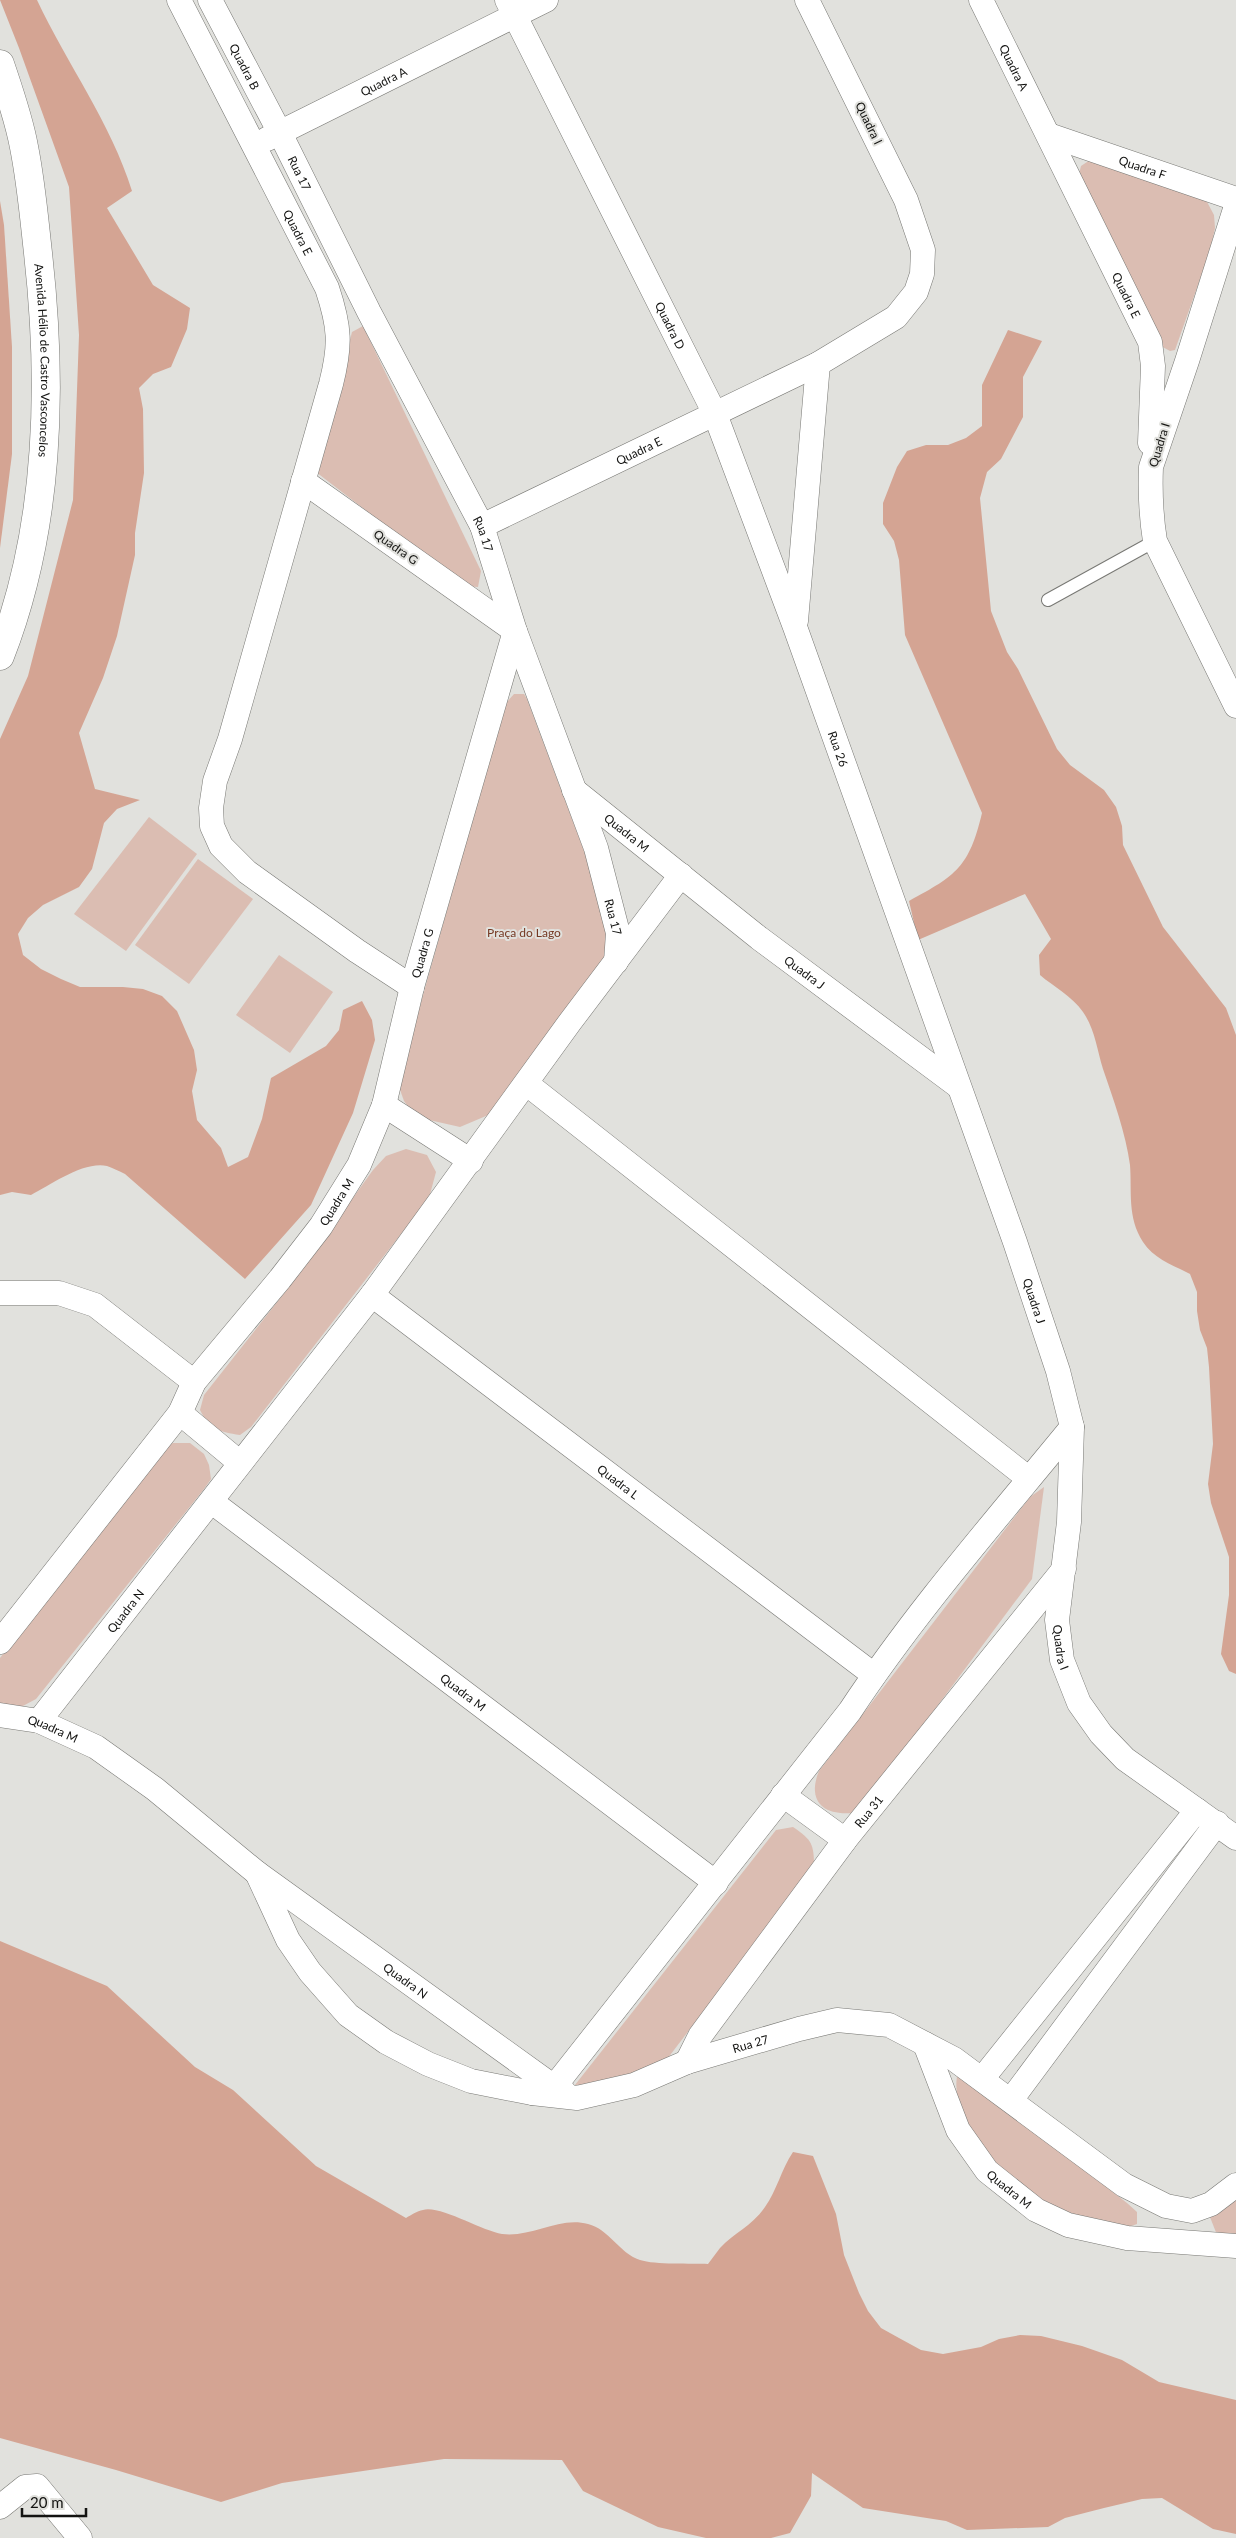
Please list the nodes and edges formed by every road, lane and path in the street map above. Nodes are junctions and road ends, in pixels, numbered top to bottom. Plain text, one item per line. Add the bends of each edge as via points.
1 (179, 0) edge
2 (210, 0) edge
3 (546, 0) edge
4 (806, 0) edge
5 (981, 0) edge
6 (511, 8) edge
7 (0, 64) edge
8 (280, 133) junction
9 (1049, 135) junction
10 (252, 147) junction
11 (1091, 150) junction
12 (1074, 186) junction
13 (1236, 199) edge
14 (1236, 206) edge
15 (1150, 342) junction
16 (1192, 343) junction
17 (818, 364) junction
18 (715, 414) junction
19 (1150, 467) junction
20 (303, 481) junction
21 (482, 526) junction
22 (1155, 541) junction
23 (1048, 600) dead end
24 (795, 627) junction
25 (515, 631) junction
26 (0, 656) edge
27 (1236, 706) edge
28 (573, 789) junction
29 (681, 875) junction
30 (616, 962) junction
31 (412, 987) junction
32 (527, 1084) junction
33 (958, 1086) junction
34 (384, 1105) junction
35 (470, 1161) junction
36 (0, 1293) edge
37 (372, 1295) junction
38 (194, 1382) junction
39 (180, 1413) junction
40 (1072, 1427) junction
41 (239, 1462) junction
42 (1028, 1478) junction
43 (212, 1502) junction
44 (1064, 1568) junction
45 (0, 1642) edge
46 (874, 1675) junction
47 (0, 1715) edge
48 (39, 1721) junction
49 (783, 1795) junction
50 (1197, 1810) junction
51 (1217, 1823) junction
52 (1236, 1838) edge
53 (845, 1840) junction
54 (257, 1873) junction
55 (716, 1883) junction
56 (925, 2044) junction
57 (687, 2062) junction
58 (982, 2079) junction
59 (543, 2090) junction
60 (1011, 2100) junction
61 (1236, 2185) edge
62 (1166, 2206) junction
63 (1161, 2239) junction
64 (1236, 2246) edge
65 (0, 2507) edge
66 (80, 2538) edge

1 - 10 street, Quadra E
2 - 8 street, Quadra B
3 - 6 street
4 - 17 street, Quadra I via 906,200 923,250 922,274 916,292 896,317
5 - 9 street, Quadra A
6 - 8 street, Quadra A
6 - 18 street, Quadra D
7 - 26 street, Avenida Hélio de Castro Vasconcelos via 24,146 32,200 44,308 47,394 39,507 24,583
8 - 10 street, Quadra A
8 - 21 street, Rua 17 via 369,312
9 - 11 street, Quadra F
9 - 12 street, Quadra E
10 - 20 street, Quadra E via 327,288 338,328 338,354
11 - 12 street via 1078,162
11 - 13 street, Quadra F
12 - 15 street, Quadra E
14 - 16 street, Quadra I
15 - 16 street via 1167,357 1182,353
15 - 19 street, Quadra E via 1153,366
16 - 19 street, Quadra I
17 - 18 street
17 - 24 street
18 - 21 street, Quadra E
18 - 24 street, Rua 26
19 - 22 street, Quadra I via 1150,513
20 - 25 street, Quadra G
20 - 31 street, Quadra G via 230,739 215,781 212,826 221,846 248,872
21 - 25 street, Rua 17
22 - 23 lane
22 - 27 street, Quadra I
24 - 33 street, Rua 26
25 - 28 street, Rua 17
25 - 31 street, Quadra G
28 - 29 street, Quadra M
28 - 30 street, Rua 17 via 596,848 618,933
29 - 30 street
29 - 33 street, Quadra J via 759,938
30 - 32 street
31 - 34 street, Quadra M
32 - 35 street
32 - 42 street
33 - 40 street, Quadra J via 1058,1371
34 - 35 street
34 - 38 street, Quadra M via 359,1165 320,1226
35 - 37 street
36 - 38 street via 59,1293 95,1305
37 - 41 street
37 - 46 street, Quadra L
38 - 39 street, Quadra M
39 - 41 street
39 - 45 street, Quadra M
40 - 42 street
40 - 44 street, Quadra I
41 - 43 street
42 - 46 street
43 - 48 street, Quadra N
43 - 55 street, Quadra M
44 - 50 street, Quadra I via 1057,1620 1061,1652 1079,1703 1125,1760
44 - 53 street, Rua 31
46 - 49 street via 850,1711
47 - 48 street, Quadra M
48 - 54 street, Quadra M via 96,1747 155,1789
49 - 53 street
49 - 55 street
50 - 51 street, Quadra I
50 - 58 street
51 - 52 street, Quadra I
51 - 60 street
53 - 57 street, Rua 31 via 700,2036
54 - 59 street, Quadra N
54 - 59 street, Quadra M via 288,1940 310,1972 348,2014 386,2042 471,2081
55 - 59 street
56 - 57 street, Rua 27 via 889,2025 837,2020
56 - 58 street
56 - 63 street, Quadra M via 958,2130 986,2171 1036,2210 1068,2225 1127,2238
57 - 59 street, Rua 27 via 634,2085 577,2098
58 - 60 street
60 - 62 street via 1124,2185
61 - 62 street via 1211,2204 1192,2211
62 - 63 street
63 - 64 street, Quadra M
65 - 66 street via 25,2487 34,2485 41,2489

